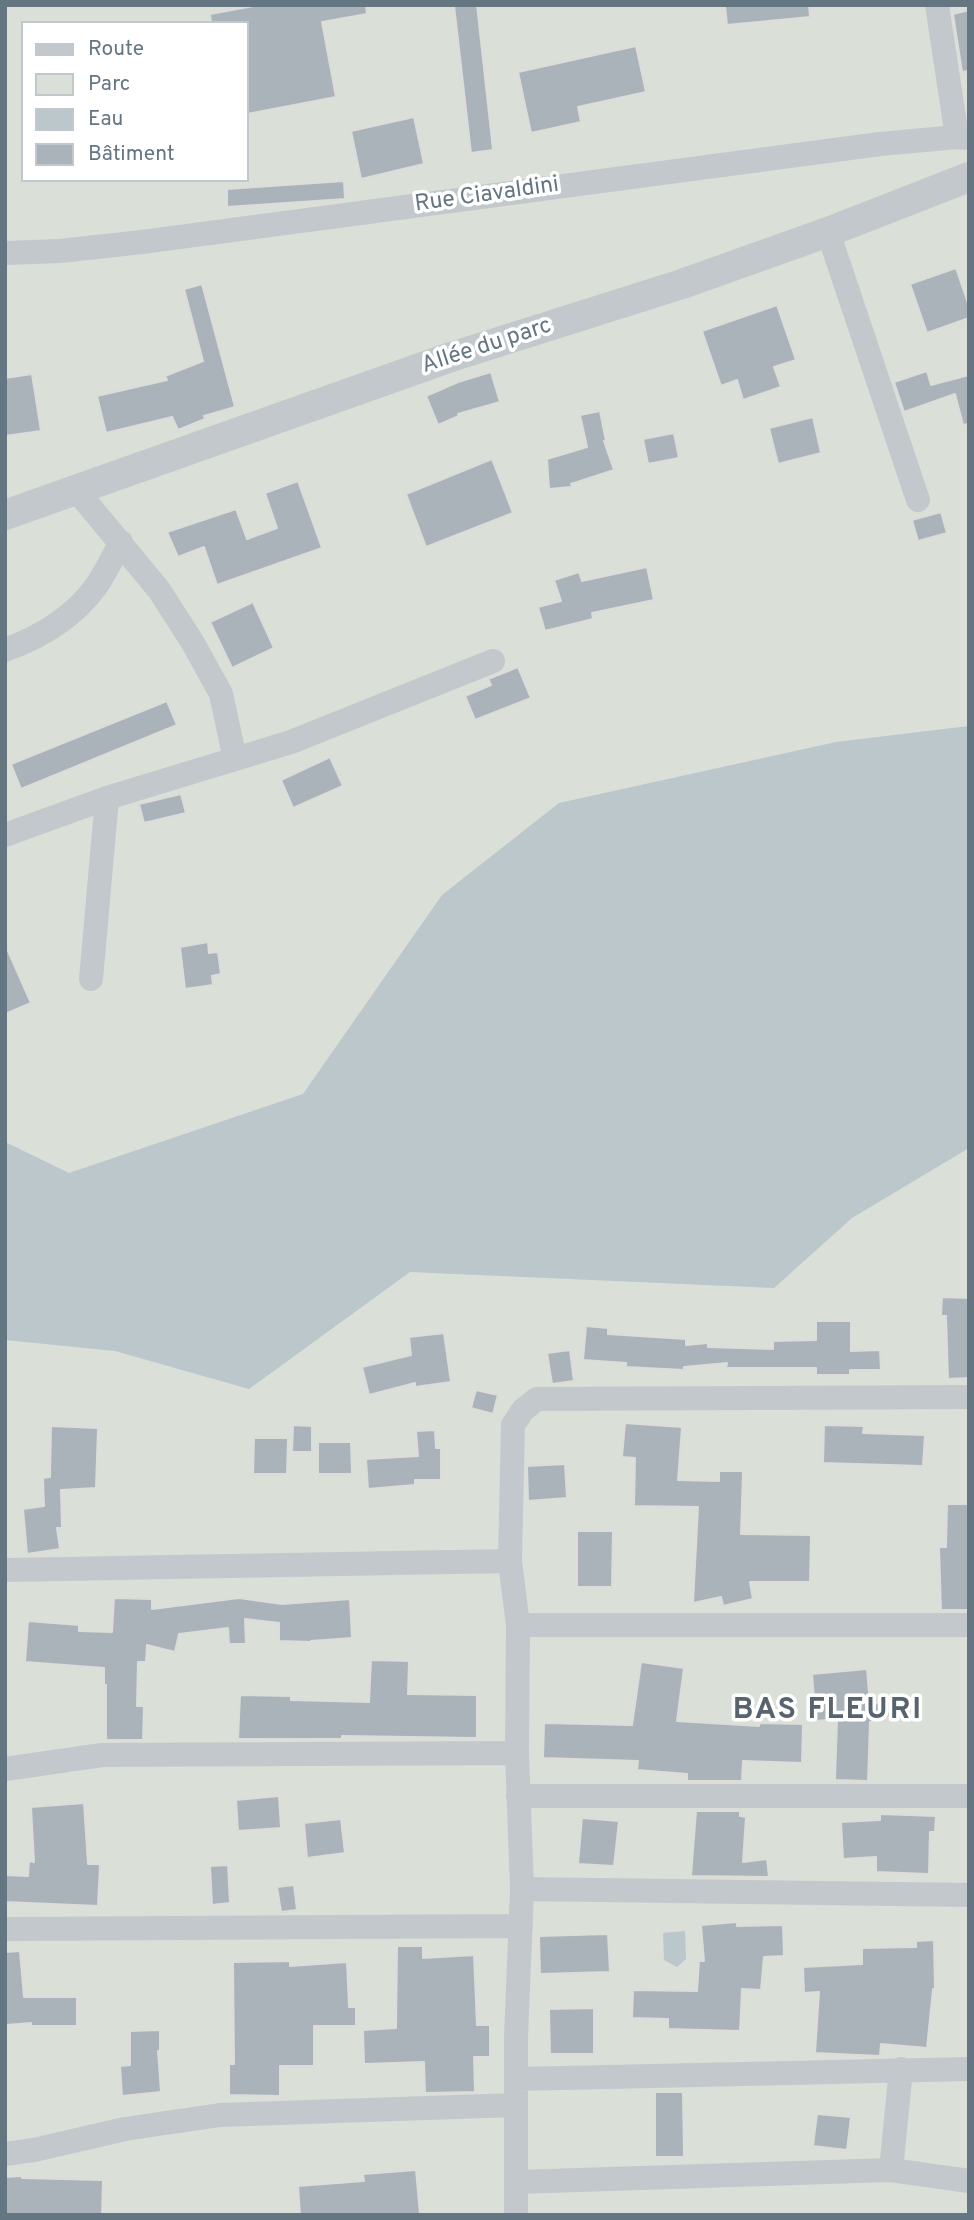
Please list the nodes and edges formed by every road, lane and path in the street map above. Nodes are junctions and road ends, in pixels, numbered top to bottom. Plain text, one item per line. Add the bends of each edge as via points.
1 (937, 5) edge
2 (963, 138) edge
3 (969, 177) edge
4 (828, 232) junction
5 (5, 253) edge
6 (77, 491) junction
7 (918, 500) dead end
8 (5, 516) edge
9 (121, 542) junction
10 (5, 650) edge
11 (493, 661) dead end
12 (235, 759) junction
13 (107, 798) junction
14 (5, 835) edge
15 (91, 979) dead end
16 (969, 1396) edge
17 (510, 1561) junction
18 (5, 1570) edge
19 (518, 1625) junction
20 (969, 1625) edge
21 (517, 1753) junction
22 (5, 1769) edge
23 (518, 1796) junction
24 (969, 1796) edge
25 (522, 1889) junction
26 (969, 1895) edge
27 (521, 1926) junction
28 (5, 1929) edge
29 (901, 2069) junction
30 (969, 2069) edge
31 (517, 2078) junction
32 (516, 2105) junction
33 (5, 2154) edge
34 (891, 2170) junction
35 (969, 2181) edge
36 (516, 2182) junction
37 (516, 2215) edge

1 - 2 street
2 - 5 street, Rue Ciavaldini via 880,144 142,242
3 - 4 street, Allée du parc
4 - 6 street, Allée du parc via 451,357
4 - 7 street
6 - 8 street, Allée du parc
6 - 9 street
9 - 10 street via 83,601 55,626
9 - 12 street via 193,642 221,695
11 - 12 street via 291,742
12 - 13 street
13 - 14 street
13 - 15 street
16 - 17 street via 537,1399 523,1409 513,1425
17 - 18 street
17 - 19 street
19 - 20 street
19 - 21 street
21 - 22 street via 102,1755
21 - 23 street
23 - 24 street
23 - 25 street
25 - 26 street
25 - 27 street
27 - 28 street
27 - 31 street
29 - 30 street
29 - 31 street
29 - 34 street
31 - 32 street
32 - 33 street via 220,2115
32 - 36 street
34 - 35 street
34 - 36 street
36 - 37 street

